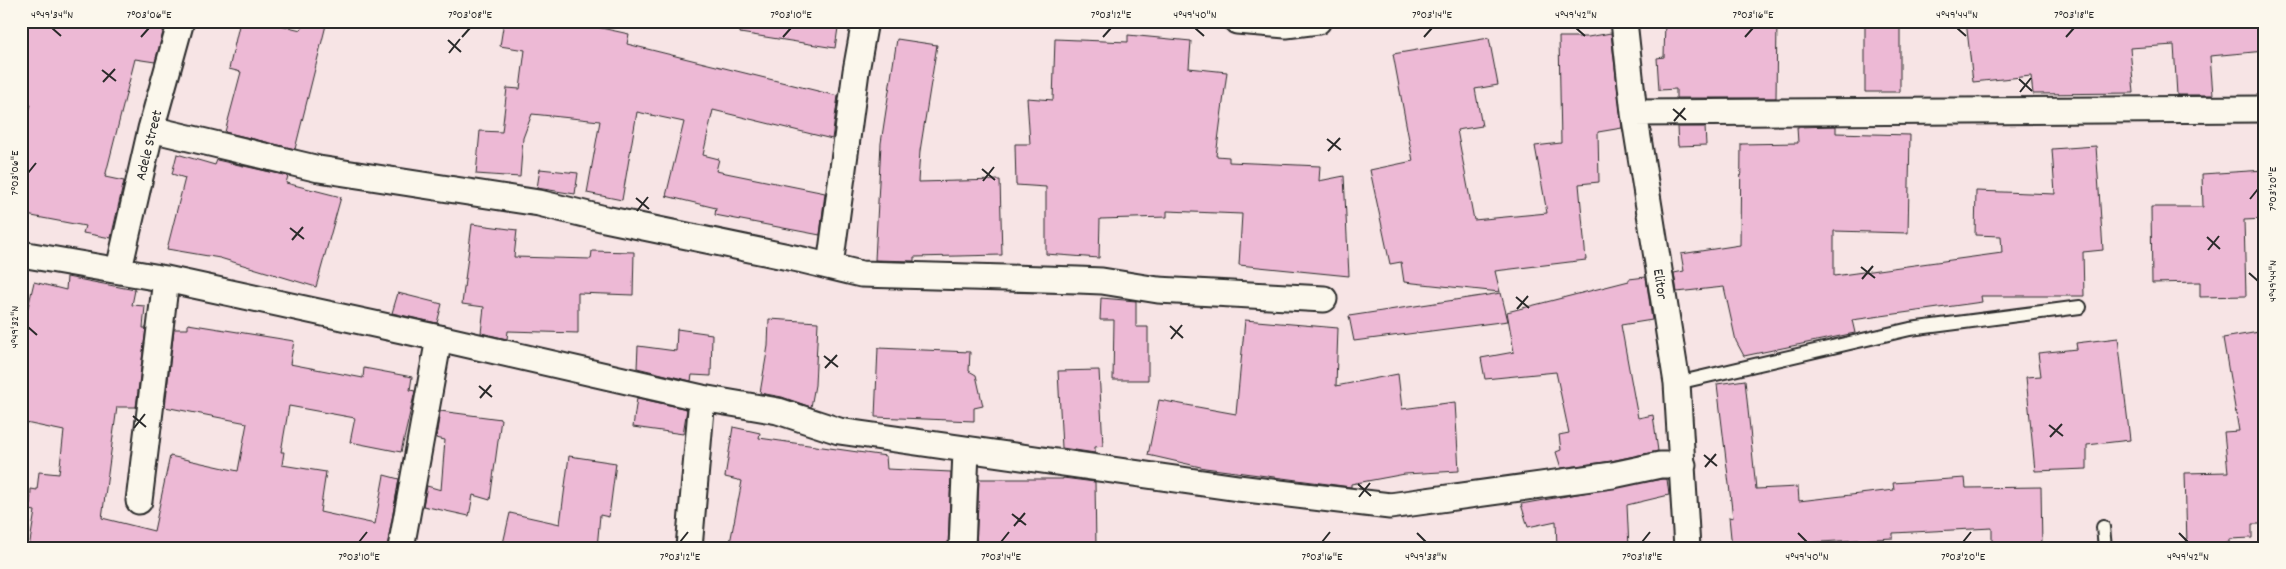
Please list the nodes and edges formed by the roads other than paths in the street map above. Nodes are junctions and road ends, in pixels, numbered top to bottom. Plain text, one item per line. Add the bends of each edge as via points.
1 (181, 21) edge
2 (865, 21) edge
3 (1237, 21) edge
4 (1318, 21) edge
5 (1624, 21) edge
6 (2265, 109) edge
7 (1634, 113) junction
8 (151, 129) junction
9 (21, 254) edge
10 (830, 266) junction
11 (119, 269) junction
12 (166, 279) junction
13 (1324, 299) dead end
14 (2080, 307) dead end
15 (439, 338) junction
16 (1677, 383) junction
17 (702, 398) junction
18 (966, 451) junction
19 (1683, 465) junction
20 (139, 501) dead end
21 (2103, 527) dead end
22 (401, 548) edge
23 (689, 548) edge
24 (962, 548) edge
25 (1687, 548) edge
26 (2105, 548) edge

1 - 8 street, Adele Street
2 - 10 street
3 - 4 street via 1286,25
5 - 7 street, Elitor
6 - 7 street
7 - 16 street, Elitor
8 - 10 street via 319,169 540,203
8 - 11 street, Adele Street
9 - 11 street
10 - 13 street via 861,274 1086,280 1158,290
11 - 12 street
12 - 15 street
12 - 20 street
14 - 16 lane via 1910,329
15 - 17 street
15 - 22 street
16 - 19 street, Elitor
17 - 18 street via 778,411 839,431
17 - 23 street
18 - 19 street via 1390,506 1613,475 1660,465
18 - 24 street
19 - 25 street, Elitor
21 - 26 lane

